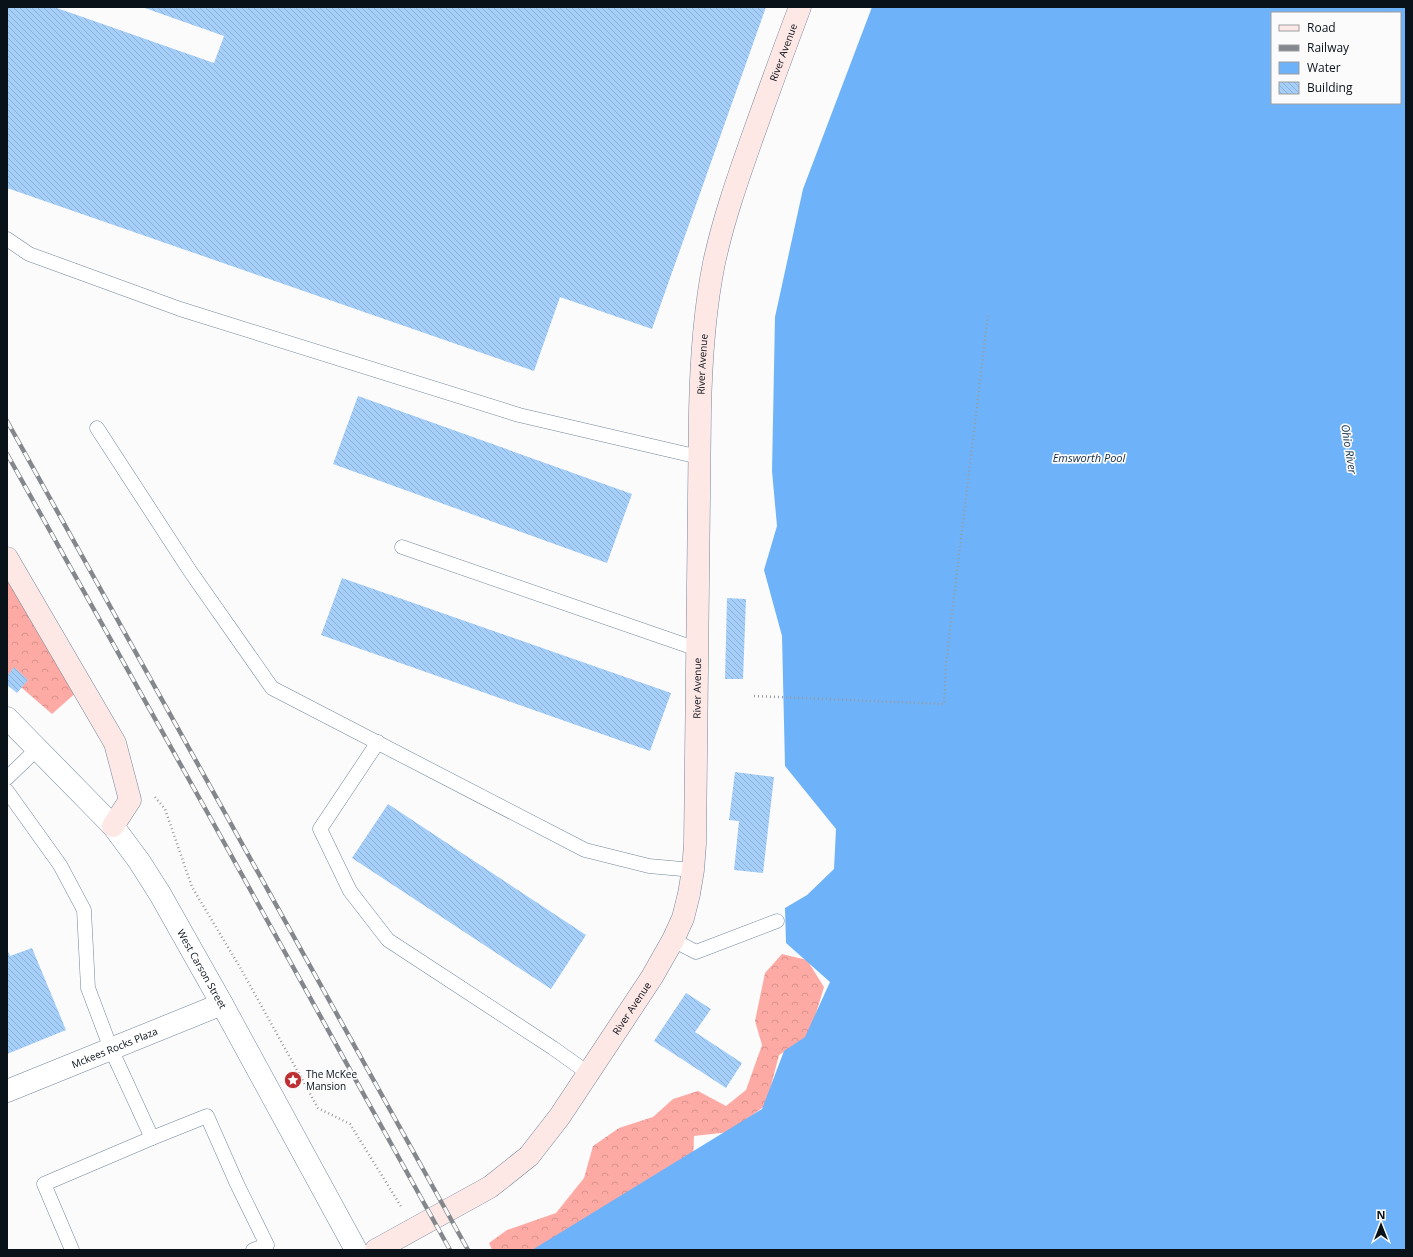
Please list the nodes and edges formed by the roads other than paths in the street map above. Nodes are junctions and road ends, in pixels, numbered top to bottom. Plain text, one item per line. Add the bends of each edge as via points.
1 (800, 7) edge
2 (7, 239) edge
3 (97, 428) dead end
4 (699, 457) junction
5 (402, 547) dead end
6 (7, 558) edge
7 (697, 649) junction
8 (7, 718) edge
9 (378, 742) junction
10 (37, 749) junction
11 (7, 778) edge
12 (7, 791) edge
13 (113, 826) junction
14 (693, 870) junction
15 (777, 920) dead end
16 (673, 940) junction
17 (222, 1004) junction
18 (111, 1049) junction
19 (588, 1073) junction
20 (7, 1091) edge
21 (152, 1138) junction
22 (72, 1250) edge
23 (253, 1250) edge
24 (356, 1250) edge
25 (376, 1250) edge

1 - 4 street, River Avenue via 734,192 714,263 701,366
2 - 4 lane via 29,254 180,310 519,415
3 - 9 lane via 190,571 272,688
4 - 7 street, River Avenue
5 - 7 lane
6 - 13 street via 115,743 130,800
7 - 14 street, River Avenue
8 - 10 street, West Carson Street
9 - 14 lane via 584,850 649,866
9 - 19 lane via 320,829 350,891 388,940
10 - 11 lane
10 - 13 street, West Carson Street
12 - 18 lane via 60,865 84,910 88,988
13 - 17 street, West Carson Street via 160,894
14 - 16 street, River Avenue via 683,918
15 - 16 lane via 696,952
16 - 19 street, River Avenue via 652,977
17 - 18 street, Mckees Rocks Plaza
17 - 24 street, West Carson Street
18 - 20 street, Mckees Rocks Plaza
18 - 21 lane
19 - 25 street, River Avenue via 560,1116 529,1156 490,1187
21 - 22 lane via 44,1184
21 - 23 lane via 207,1116 267,1245

